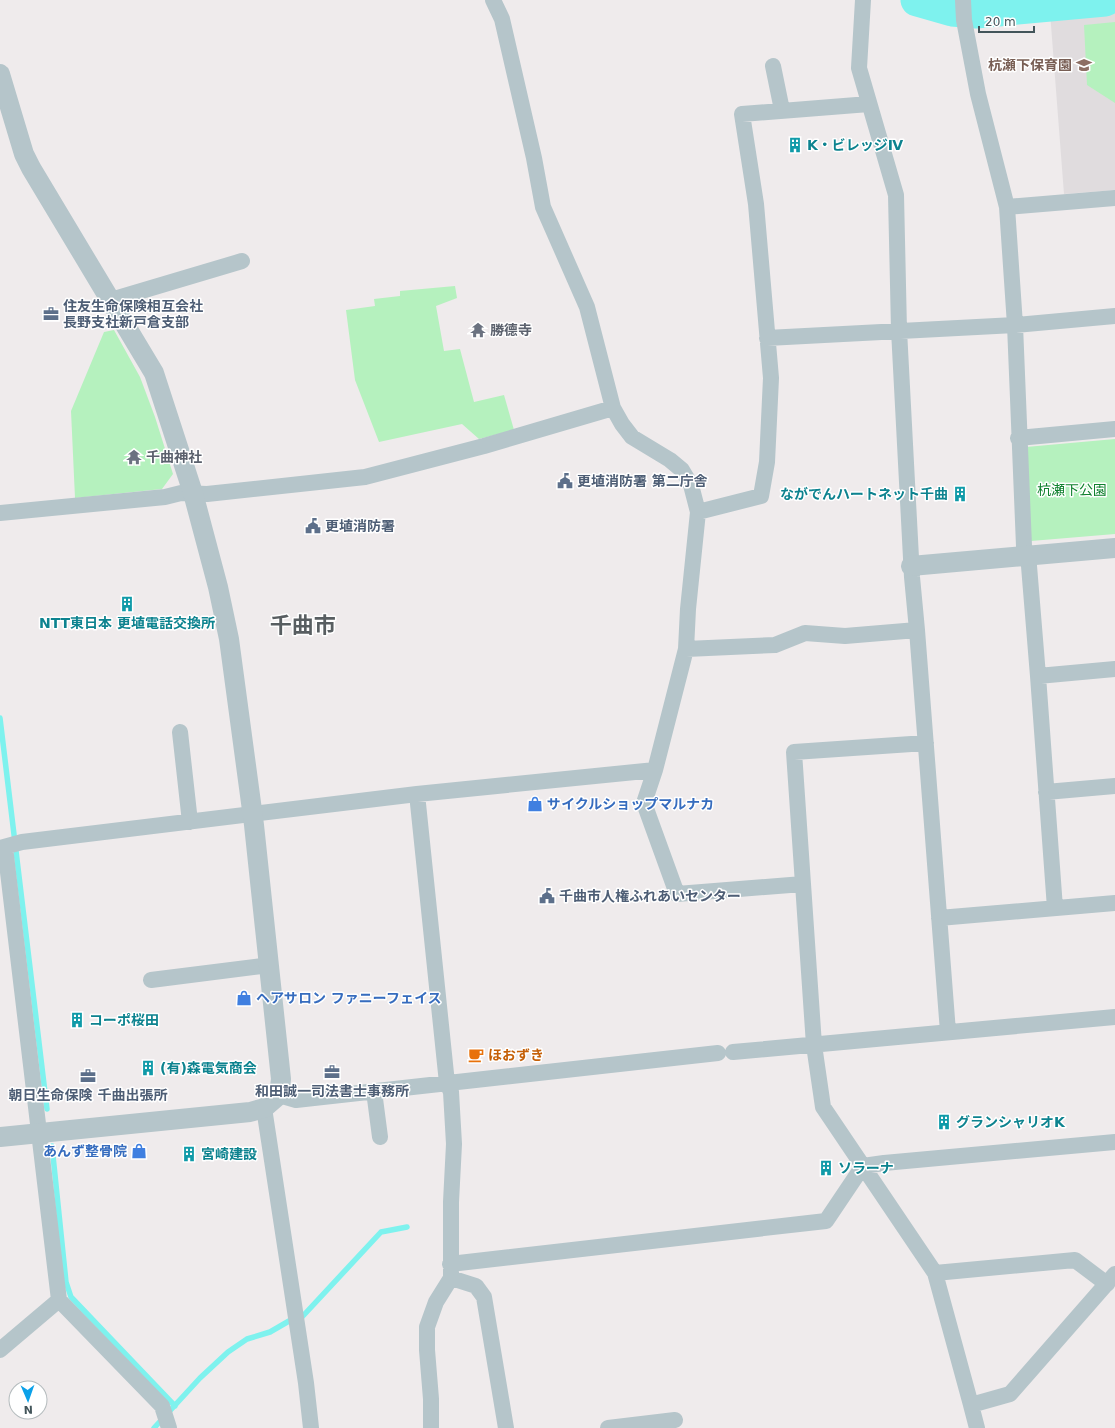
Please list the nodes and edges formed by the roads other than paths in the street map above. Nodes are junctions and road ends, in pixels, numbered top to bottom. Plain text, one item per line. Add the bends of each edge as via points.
1 (493, 0) edge
2 (863, 0) edge
3 (963, 1) edge
4 (773, 66) dead end
5 (0, 74) edge
6 (869, 104) junction
7 (782, 110) junction
8 (1115, 198) edge
9 (1007, 207) junction
10 (242, 261) dead end
11 (111, 300) junction
12 (1115, 316) edge
13 (1015, 324) junction
14 (899, 330) junction
15 (767, 338) junction
16 (613, 408) junction
17 (1115, 429) edge
18 (1018, 438) junction
19 (193, 493) junction
20 (698, 512) junction
21 (0, 514) edge
22 (1115, 548) edge
23 (1027, 556) junction
24 (911, 566) junction
25 (917, 630) junction
26 (686, 649) junction
27 (1115, 669) edge
28 (1038, 676) junction
29 (180, 732) dead end
30 (926, 743) junction
31 (655, 770) junction
32 (1115, 786) edge
33 (1046, 792) junction
34 (417, 794) junction
35 (251, 814) junction
36 (190, 822) junction
37 (9, 846) edge
38 (803, 884) junction
39 (1115, 903) edge
40 (1055, 908) junction
41 (939, 918) junction
42 (270, 965) junction
43 (151, 980) dead end
44 (1115, 1017) edge
45 (948, 1032) junction
46 (814, 1045) junction
47 (447, 1083) junction
48 (374, 1091) junction
49 (279, 1095) junction
50 (264, 1108) junction
51 (39, 1133) junction
52 (0, 1137) edge
53 (380, 1137) dead end
54 (1115, 1142) edge
55 (863, 1166) junction
56 (451, 1271) junction
57 (935, 1273) junction
58 (1111, 1279) edge
59 (59, 1300) junction
60 (0, 1350) edge
61 (972, 1405) junction
62 (166, 1420) edge
63 (675, 1420) dead end
64 (310, 1428) edge
65 (431, 1428) edge
66 (506, 1428) edge
67 (608, 1428) edge
68 (978, 1428) edge

1 - 16 street via 502,19 543,206 587,307
2 - 6 street via 859,68
3 - 9 street via 964,20 978,94
4 - 7 street
5 - 11 street via 31,168
6 - 7 street
6 - 14 street via 896,195
7 - 15 street via 742,114 756,204
8 - 9 street
9 - 13 street
10 - 11 street
11 - 19 street via 154,373
12 - 13 street
13 - 14 street
13 - 18 street via 1020,424
14 - 15 street
14 - 24 street
15 - 20 street via 771,378 767,462 761,496
16 - 19 street via 484,446 364,477 207,494
16 - 20 street via 632,437 682,470 691,486
17 - 18 street
18 - 23 street via 1024,546
19 - 21 street
19 - 35 street via 229,640
20 - 26 street
22 - 23 street
23 - 24 street
23 - 28 street
24 - 25 street
25 - 26 street via 844,636 805,633 775,645
25 - 30 street
26 - 31 street
27 - 28 street
28 - 33 street
29 - 36 street
30 - 38 street via 794,752
30 - 41 street
31 - 34 street
31 - 38 street via 644,803 677,894
32 - 33 street
33 - 40 street
34 - 35 street
34 - 47 street
35 - 36 street
35 - 42 street
36 - 37 street
37 - 51 street
38 - 46 street
39 - 40 street
40 - 41 street
41 - 45 street
42 - 43 street
42 - 49 street via 281,1066
44 - 45 street
45 - 46 street
46 - 47 street
46 - 55 street via 823,1107
47 - 48 street
47 - 56 street via 451,1092 454,1144
48 - 49 street via 296,1100
48 - 53 street
49 - 50 street
50 - 51 street via 250,1112
50 - 64 street via 306,1383
51 - 52 street
51 - 59 street
54 - 55 street
55 - 56 street via 826,1221
55 - 57 street
56 - 65 street via 427,1327
56 - 66 street via 476,1286 484,1297
57 - 58 street via 1075,1260
57 - 61 street
58 - 61 street via 1010,1394
59 - 60 street
59 - 62 street via 162,1406
61 - 68 street
63 - 67 street

